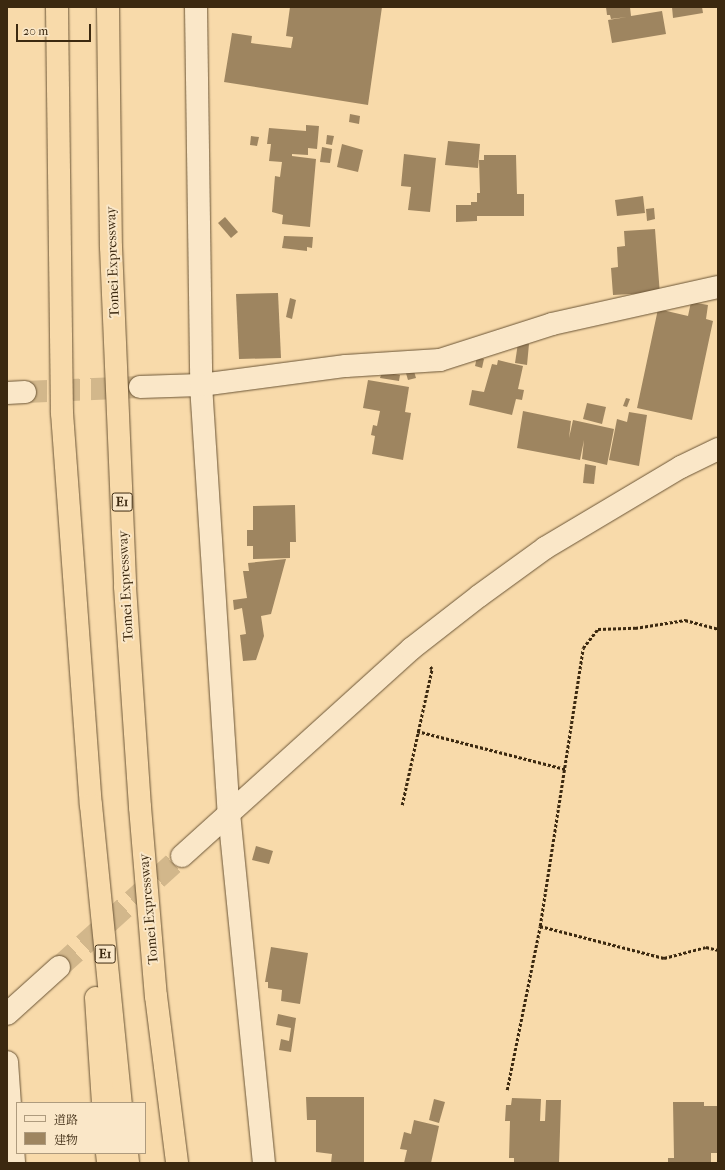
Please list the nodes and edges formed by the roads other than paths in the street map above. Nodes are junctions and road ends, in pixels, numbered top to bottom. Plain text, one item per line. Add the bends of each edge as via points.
1 (57, 7) edge
2 (108, 7) edge
3 (196, 7) edge
4 (718, 287) edge
5 (201, 385) junction
6 (140, 387) tunnel mouth
7 (718, 450) edge
8 (90, 805) junction
9 (229, 813) junction
10 (182, 856) tunnel mouth
11 (59, 967) tunnel mouth
12 (7, 1014) edge
13 (7, 1062) edge
14 (103, 1102) edge
15 (121, 1102) edge
16 (14, 1163) edge
17 (177, 1163) edge
18 (264, 1163) edge

1 - 8 highway, E1 via 62,413
2 - 17 highway, Tomei Expressway / E1 via 111,247 126,587 140,807 156,996
3 - 5 street
4 - 5 street via 552,324 440,360 346,366
5 - 6 street
5 - 9 street
7 - 9 street via 681,467 545,548 412,649
8 - 14 highway via 98,1051
8 - 15 highway, E1
9 - 10 street
9 - 18 street
11 - 12 street
13 - 16 street

